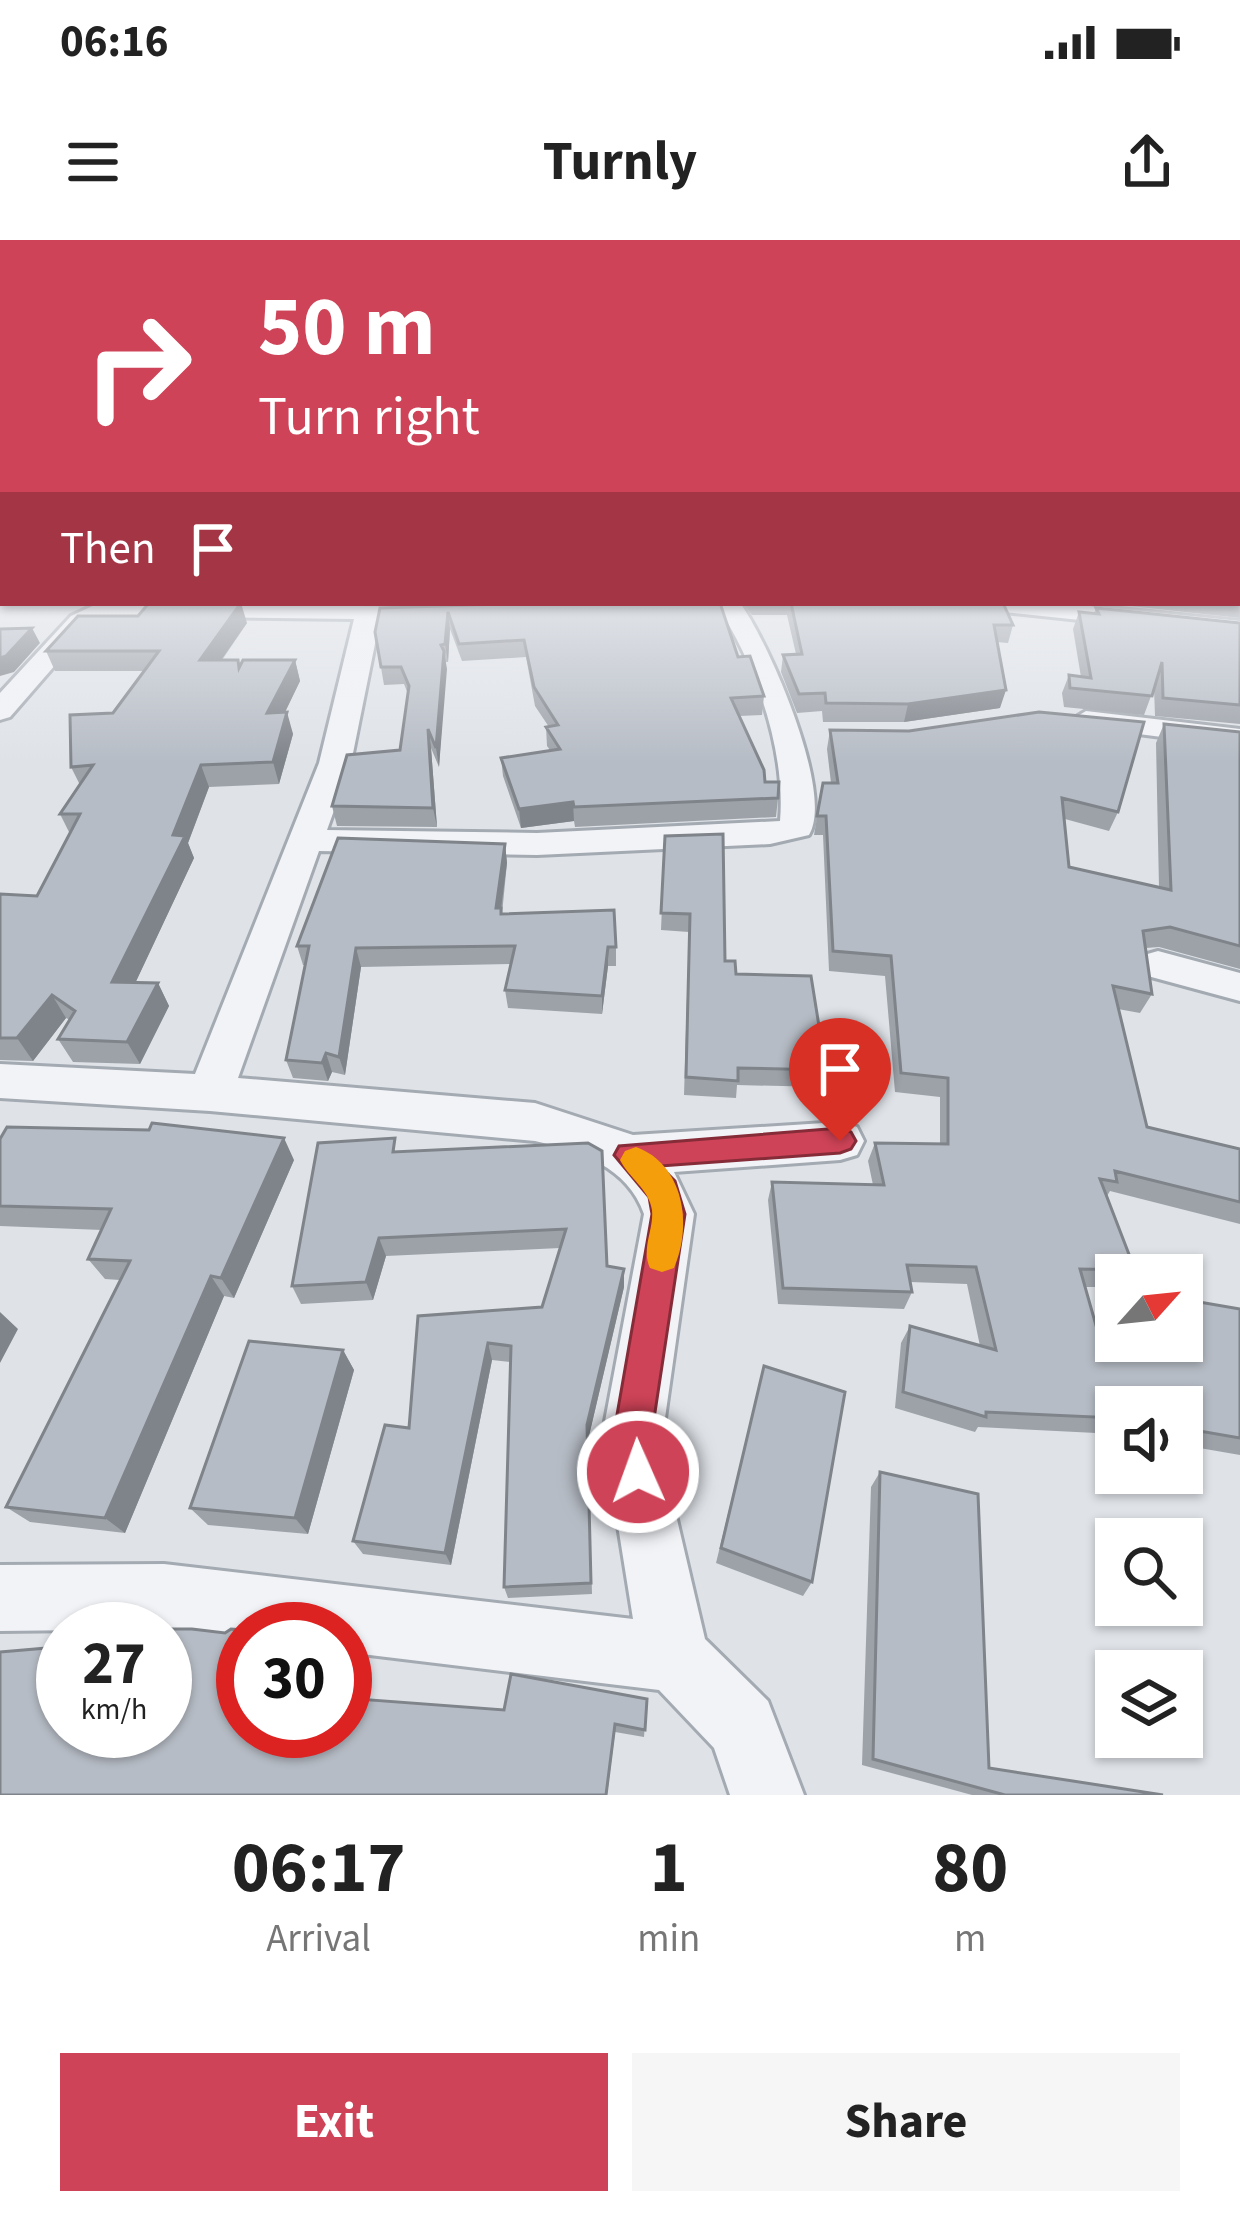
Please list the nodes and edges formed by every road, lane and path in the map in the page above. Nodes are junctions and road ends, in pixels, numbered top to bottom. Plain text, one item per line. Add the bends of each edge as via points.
1 (85, 618) edge
2 (367, 618) edge
3 (735, 618) edge
4 (1141, 618) edge
5 (1240, 629) edge
6 (0, 711) edge
7 (1050, 718) edge
8 (1240, 738) edge
9 (307, 840) junction
10 (1158, 964) dead end
11 (1240, 986) edge
12 (0, 1081) edge
13 (210, 1093) junction
14 (840, 1141) dead end
15 (630, 1155) junction
16 (0, 1598) edge
17 (675, 1658) junction
18 (767, 1795) edge

1 - 6 street
2 - 9 street via 335,763
3 - 9 street via 800,735 797,828 537,844
4 - 5 street
7 - 8 street
9 - 13 street
10 - 11 street
12 - 13 street
13 - 15 street via 536,1122
14 - 15 street
15 - 17 street via 663,1191 669,1214 633,1432
16 - 17 street via 164,1597
17 - 18 street via 743,1726

